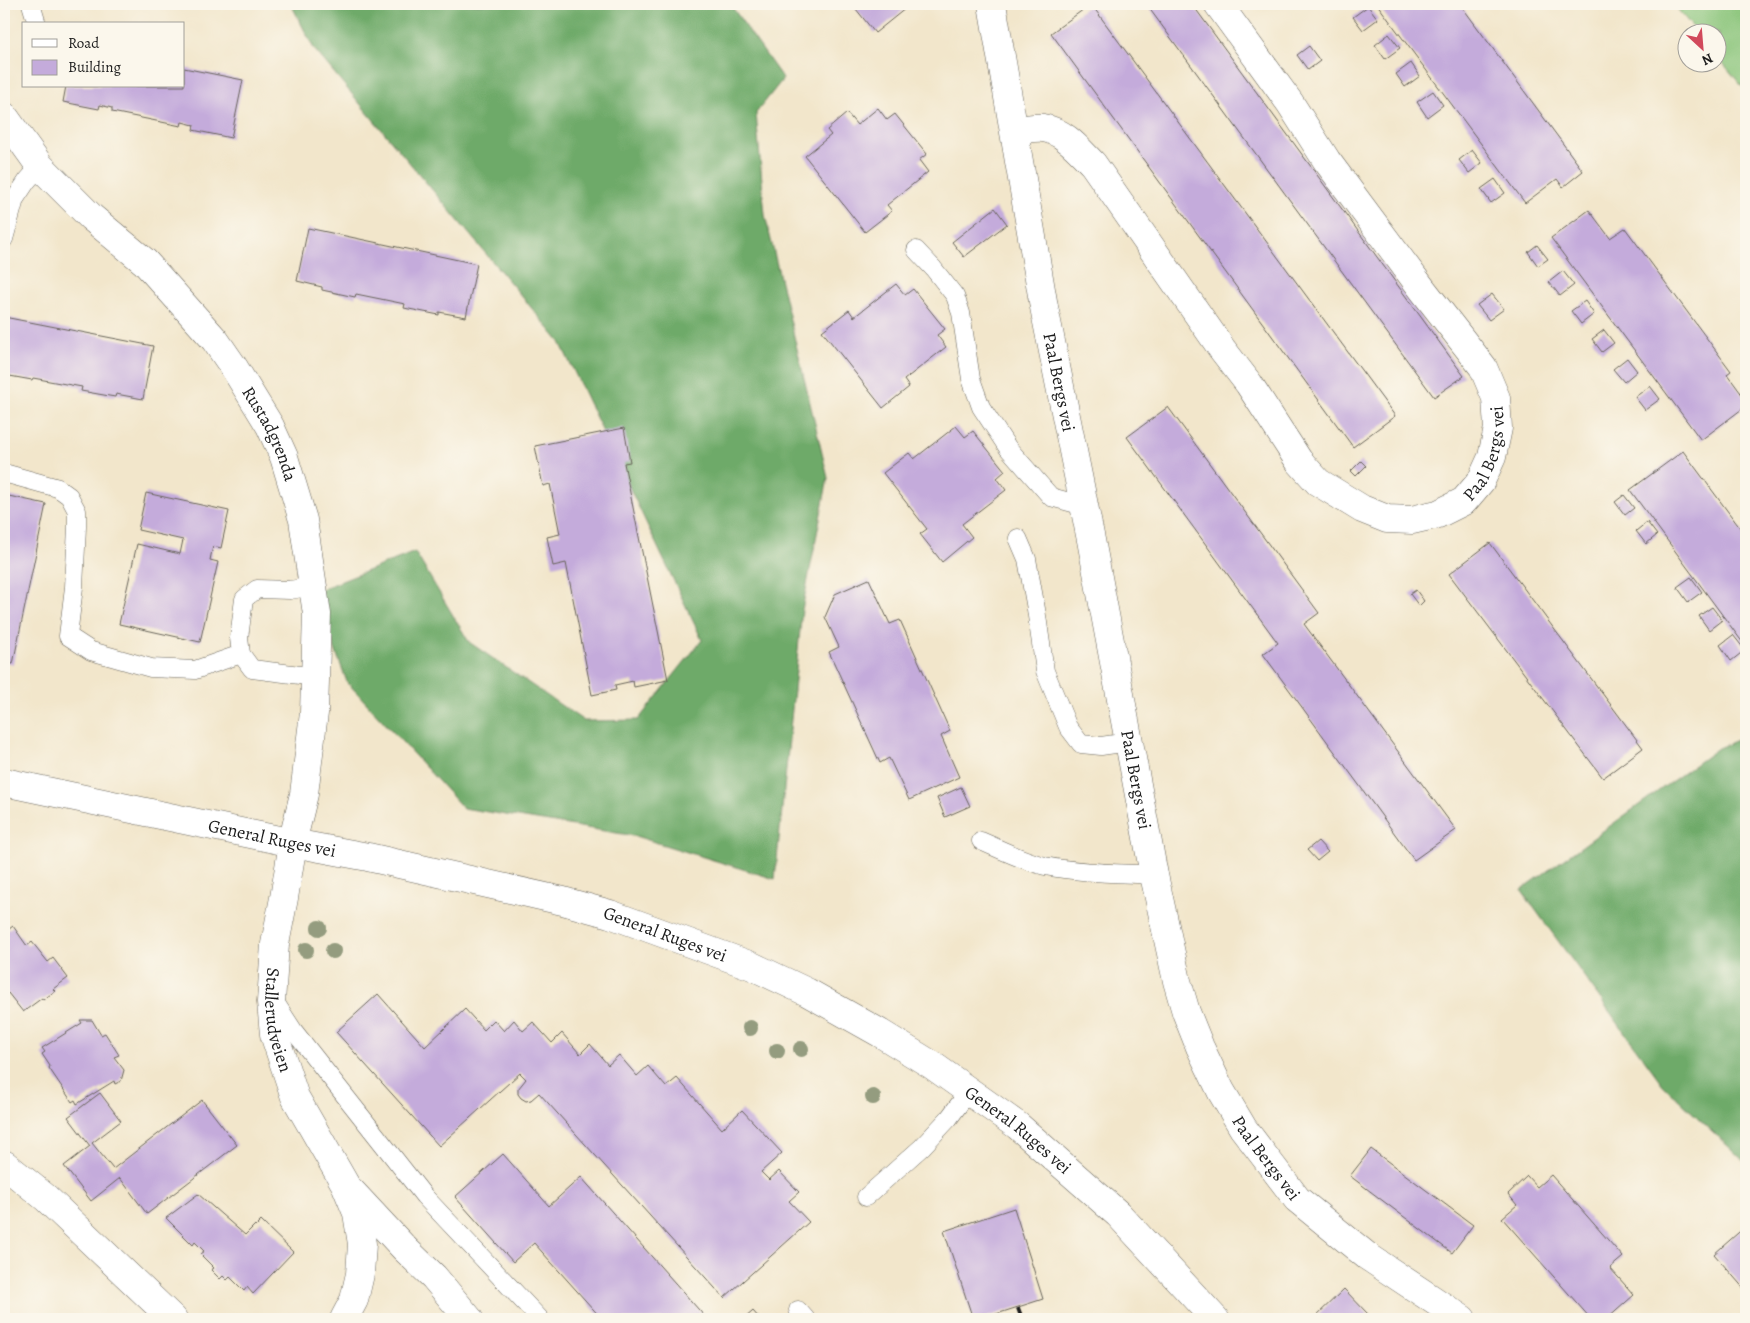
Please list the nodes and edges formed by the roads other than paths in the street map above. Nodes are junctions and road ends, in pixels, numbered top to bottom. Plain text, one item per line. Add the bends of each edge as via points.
1 (31, 4) edge
2 (992, 4) edge
3 (1218, 4) edge
4 (36, 22) edge
5 (4, 116) edge
6 (1015, 130) junction
7 (40, 166) junction
8 (4, 239) edge
9 (916, 250) dead end
10 (4, 473) edge
11 (1084, 506) junction
12 (1018, 538) dead end
13 (314, 586) junction
14 (241, 654) junction
15 (316, 677) junction
16 (1129, 742) junction
17 (4, 782) edge
18 (980, 840) dead end
19 (293, 843) junction
20 (1154, 875) junction
21 (271, 996) junction
22 (969, 1091) junction
23 (4, 1164) edge
24 (345, 1184) junction
25 (866, 1197) dead end
26 (173, 1319) edge
27 (344, 1319) edge
28 (469, 1319) edge
29 (540, 1319) edge
30 (1215, 1319) edge
31 (1462, 1319) edge

1 - 4 lane
2 - 6 street, Paal Bergs vei
3 - 6 street, Paal Bergs vei via 1290,103 1327,161 1483,367 1496,398 1498,428 1492,456 1481,481 1464,500 1438,514 1412,520 1387,519 1362,509 1318,482 1298,461 1249,384 1093,164 1067,139 1050,131 1042,128
5 - 7 street, Rustadgrenda
6 - 11 street, Paal Bergs vei via 1044,307
7 - 8 lane via 15,199
7 - 13 street, Rustadgrenda via 91,217 145,262 214,340 235,369 270,426 284,457 303,520
9 - 11 lane via 955,296 961,313 971,379 981,407 1008,448 1051,497
10 - 14 lane via 58,488 70,496 77,511 68,636 91,651 151,668 195,670
11 - 16 street, Paal Bergs vei
12 - 16 lane via 1027,559 1045,671 1068,727 1080,744 1101,746
13 - 14 lane via 290,590 257,589 244,599 239,638
13 - 15 street, Rustadgrenda
14 - 15 lane via 252,669
15 - 19 street, Rustadgrenda via 304,794
16 - 20 street, Paal Bergs vei
17 - 19 street, General Ruges vei
18 - 20 lane via 1045,866
19 - 21 street, Stallerudveien via 275,944
19 - 22 street, General Ruges vei via 563,902 610,914 681,939 752,966 807,992 932,1065
20 - 31 street, Paal Bergs vei via 1186,1012 1221,1091 1243,1128 1297,1199 1367,1256
21 - 24 street, Stallerudveien via 274,1034 295,1097
21 - 29 lane via 293,1030 424,1196
22 - 25 lane via 922,1148
22 - 30 street, General Ruges vei via 1018,1126 1118,1214
23 - 26 street via 46,1198
24 - 27 street, Stallerudveien via 357,1213 362,1244 354,1300
24 - 28 street, Stallerudveien via 434,1277

